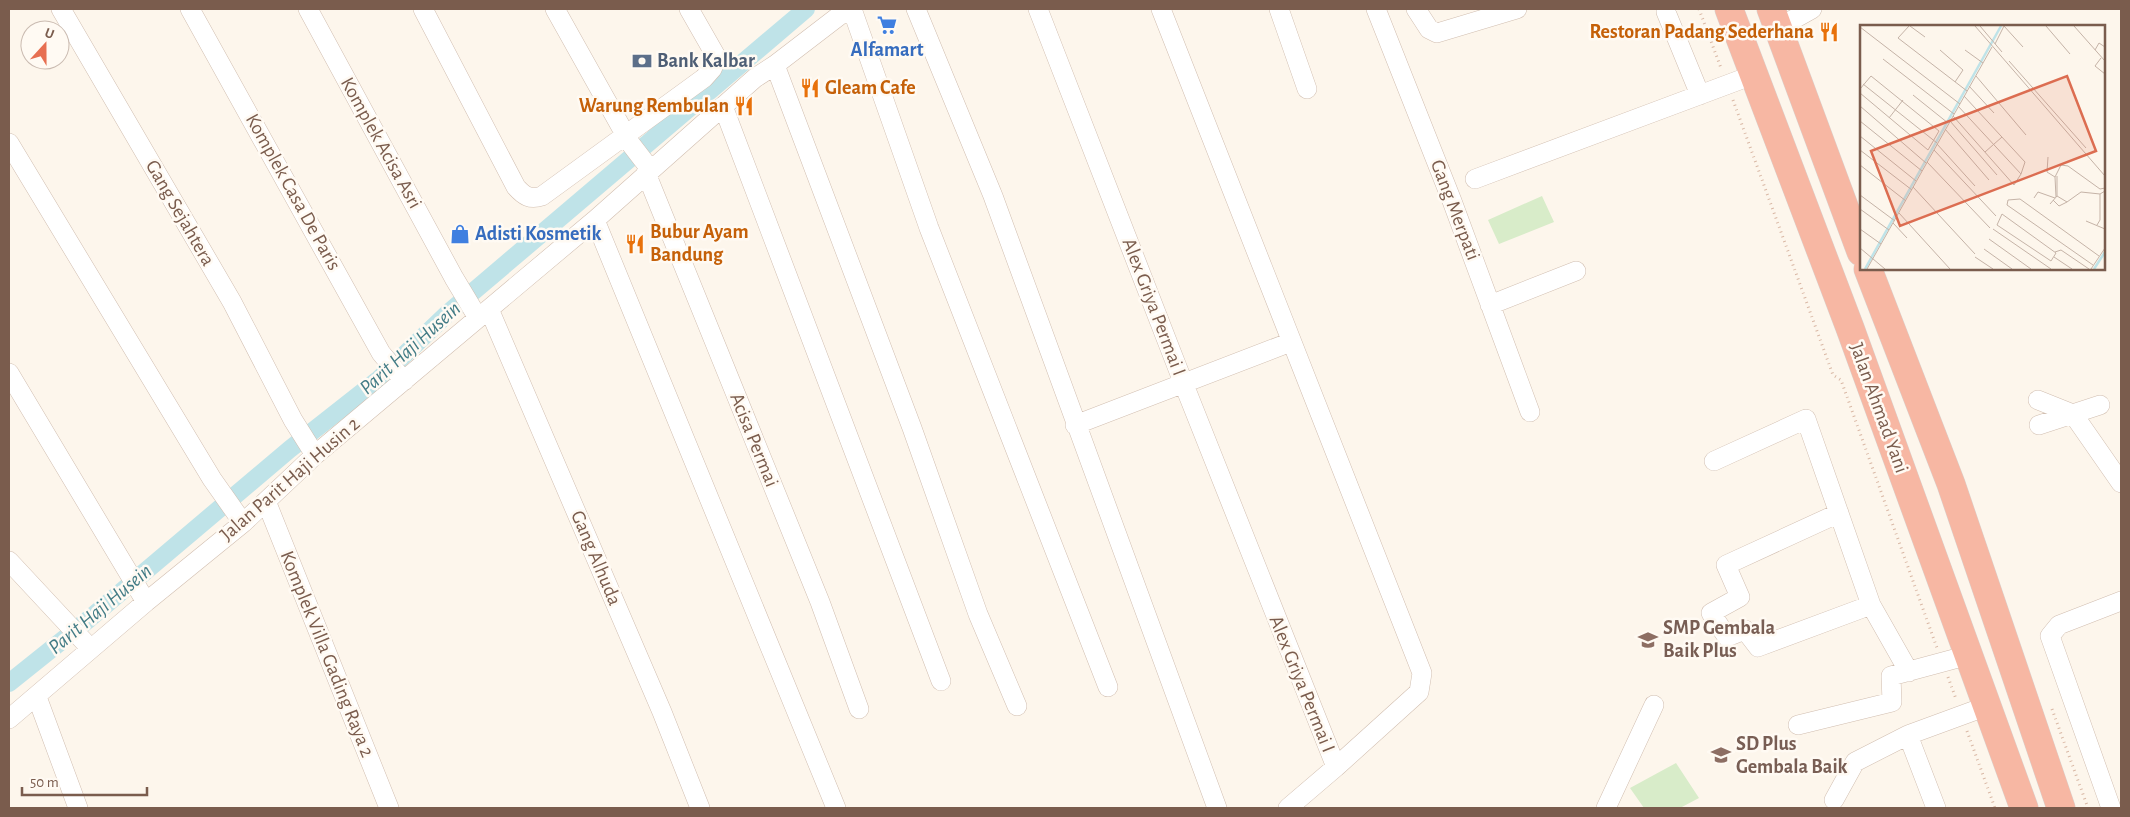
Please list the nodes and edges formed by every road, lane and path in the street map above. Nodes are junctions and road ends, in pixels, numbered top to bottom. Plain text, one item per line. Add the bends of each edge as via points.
1 (61, 9) edge
2 (190, 9) edge
3 (308, 9) edge
4 (423, 9) edge
5 (555, 9) edge
6 (689, 9) edge
7 (850, 9) edge
8 (916, 9) edge
9 (1038, 9) edge
10 (1161, 9) edge
11 (1279, 9) edge
12 (1376, 9) edge
13 (1416, 9) edge
14 (1517, 9) edge
15 (1666, 9) edge
16 (1699, 9) edge
17 (1729, 9) edge
18 (1812, 9) edge
19 (826, 13) edge
20 (1774, 19) edge
21 (1740, 41) junction
22 (776, 65) junction
23 (1753, 75) junction
24 (1727, 84) junction
25 (1307, 89) dead end
26 (1700, 95) junction
27 (723, 106) junction
28 (628, 139) junction
29 (9, 143) edge
30 (647, 168) junction
31 (1475, 179) dead end
32 (596, 220) junction
33 (1860, 249) edge
34 (1868, 270) edge
35 (1576, 271) dead end
36 (1490, 305) junction
37 (481, 312) junction
38 (1291, 342) junction
39 (9, 373) edge
40 (401, 378) junction
41 (1182, 382) junction
42 (2038, 400) dead end
43 (2100, 405) dead end
44 (1530, 412) dead end
45 (2073, 414) junction
46 (1075, 425) junction
47 (2040, 425) dead end
48 (313, 452) junction
49 (1714, 461) dead end
50 (2121, 483) edge
51 (266, 501) junction
52 (1838, 512) junction
53 (241, 520) junction
54 (9, 561) edge
55 (144, 598) junction
56 (2121, 601) edge
57 (1871, 605) junction
58 (85, 643) junction
59 (1938, 650) dead end
60 (1968, 655) junction
61 (1945, 668) dead end
62 (1909, 672) junction
63 (940, 680) dead end
64 (1108, 687) dead end
65 (36, 697) junction
66 (1017, 706) dead end
67 (1654, 706) dead end
68 (1958, 706) dead end
69 (1987, 706) junction
70 (859, 709) dead end
71 (9, 719) edge
72 (1965, 724) dead end
73 (1798, 725) dead end
74 (1908, 734) junction
75 (1336, 767) junction
76 (1834, 800) dead end
77 (78, 808) edge
78 (389, 808) edge
79 (700, 808) edge
80 (836, 808) edge
81 (1218, 808) edge
82 (1288, 808) edge
83 (1606, 808) edge
84 (1936, 808) edge
85 (1995, 808) edge
86 (2024, 808) edge
87 (2061, 808) edge
88 (2111, 808) edge

1 - 48 street, Gang Sejahtera via 232,302
2 - 40 street, Komplek Casa De Paris via 381,353
3 - 37 street, Komplek Acisa Asri via 454,278
4 - 28 street via 523,195 533,199 542,196
5 - 28 street, Acisa Permai
6 - 28 street via 716,58 712,70
7 - 19 street, Jalan Parit Haji Husin 2
7 - 64 street via 929,228
8 - 46 street via 992,196
9 - 41 street, Alex Griya Permai I
10 - 38 street, Alex Griya Permai I
11 - 25 street
12 - 36 street, Gang Merpati
13 - 14 street via 1429,29 1437,33
15 - 26 street
16 - 24 path
17 - 21 highway, Jalan Ahmad Yani
18 - 20 street
19 - 22 street, Jalan Parit Haji Husin 2
20 - 21 highway
20 - 33 highway
21 - 23 highway, Jalan Ahmad Yani
22 - 27 street, Jalan Parit Haji Husin 2
22 - 66 street via 978,614
23 - 24 street
23 - 60 highway, Jalan Ahmad Yani via 1850,328
24 - 26 street
24 - 59 path via 1833,375 1841,380
26 - 31 street
27 - 30 street, Jalan Parit Haji Husin 2
27 - 63 street
28 - 30 street, Acisa Permai
29 - 53 street via 212,479
30 - 32 street, Jalan Parit Haji Husin 2
30 - 70 street, Acisa Permai via 820,602
32 - 37 street, Jalan Parit Haji Husin 2
32 - 80 street
34 - 87 highway, Jalan Ahmad Yani via 1951,484
35 - 36 street
36 - 44 street, Gang Merpati
37 - 40 street, Jalan Parit Haji Husin 2
37 - 79 street, Gang Alhuda via 658,703
38 - 41 street
38 - 75 street, Alex Griya Permai I via 1422,673 1419,692
39 - 55 street
40 - 48 street, Jalan Parit Haji Husin 2
41 - 46 street
41 - 75 street, Alex Griya Permai I
42 - 45 street
43 - 45 street
45 - 47 street
45 - 50 street
46 - 81 street
48 - 51 street, Jalan Parit Haji Husin 2
49 - 52 street via 1806,419
51 - 53 street, Jalan Parit Haji Husin 2
51 - 78 street, Komplek Villa Gading Raya 2
52 - 57 street
52 - 57 street via 1726,565 1740,597 1711,614 1727,637 1746,630 1758,647
53 - 55 street, Jalan Parit Haji Husin 2
54 - 58 street
55 - 58 street, Jalan Parit Haji Husin 2
56 - 88 street via 2059,625 2050,636
57 - 62 street
58 - 65 street, Jalan Parit Haji Husin 2
60 - 62 street
60 - 69 highway, Jalan Ahmad Yani
61 - 68 path
62 - 73 street via 1891,676 1892,702
65 - 71 street, Jalan Parit Haji Husin 2
65 - 77 street
67 - 83 street
69 - 74 street
69 - 86 highway, Jalan Ahmad Yani
72 - 85 path
74 - 76 street via 1855,762
74 - 84 street
75 - 82 street

